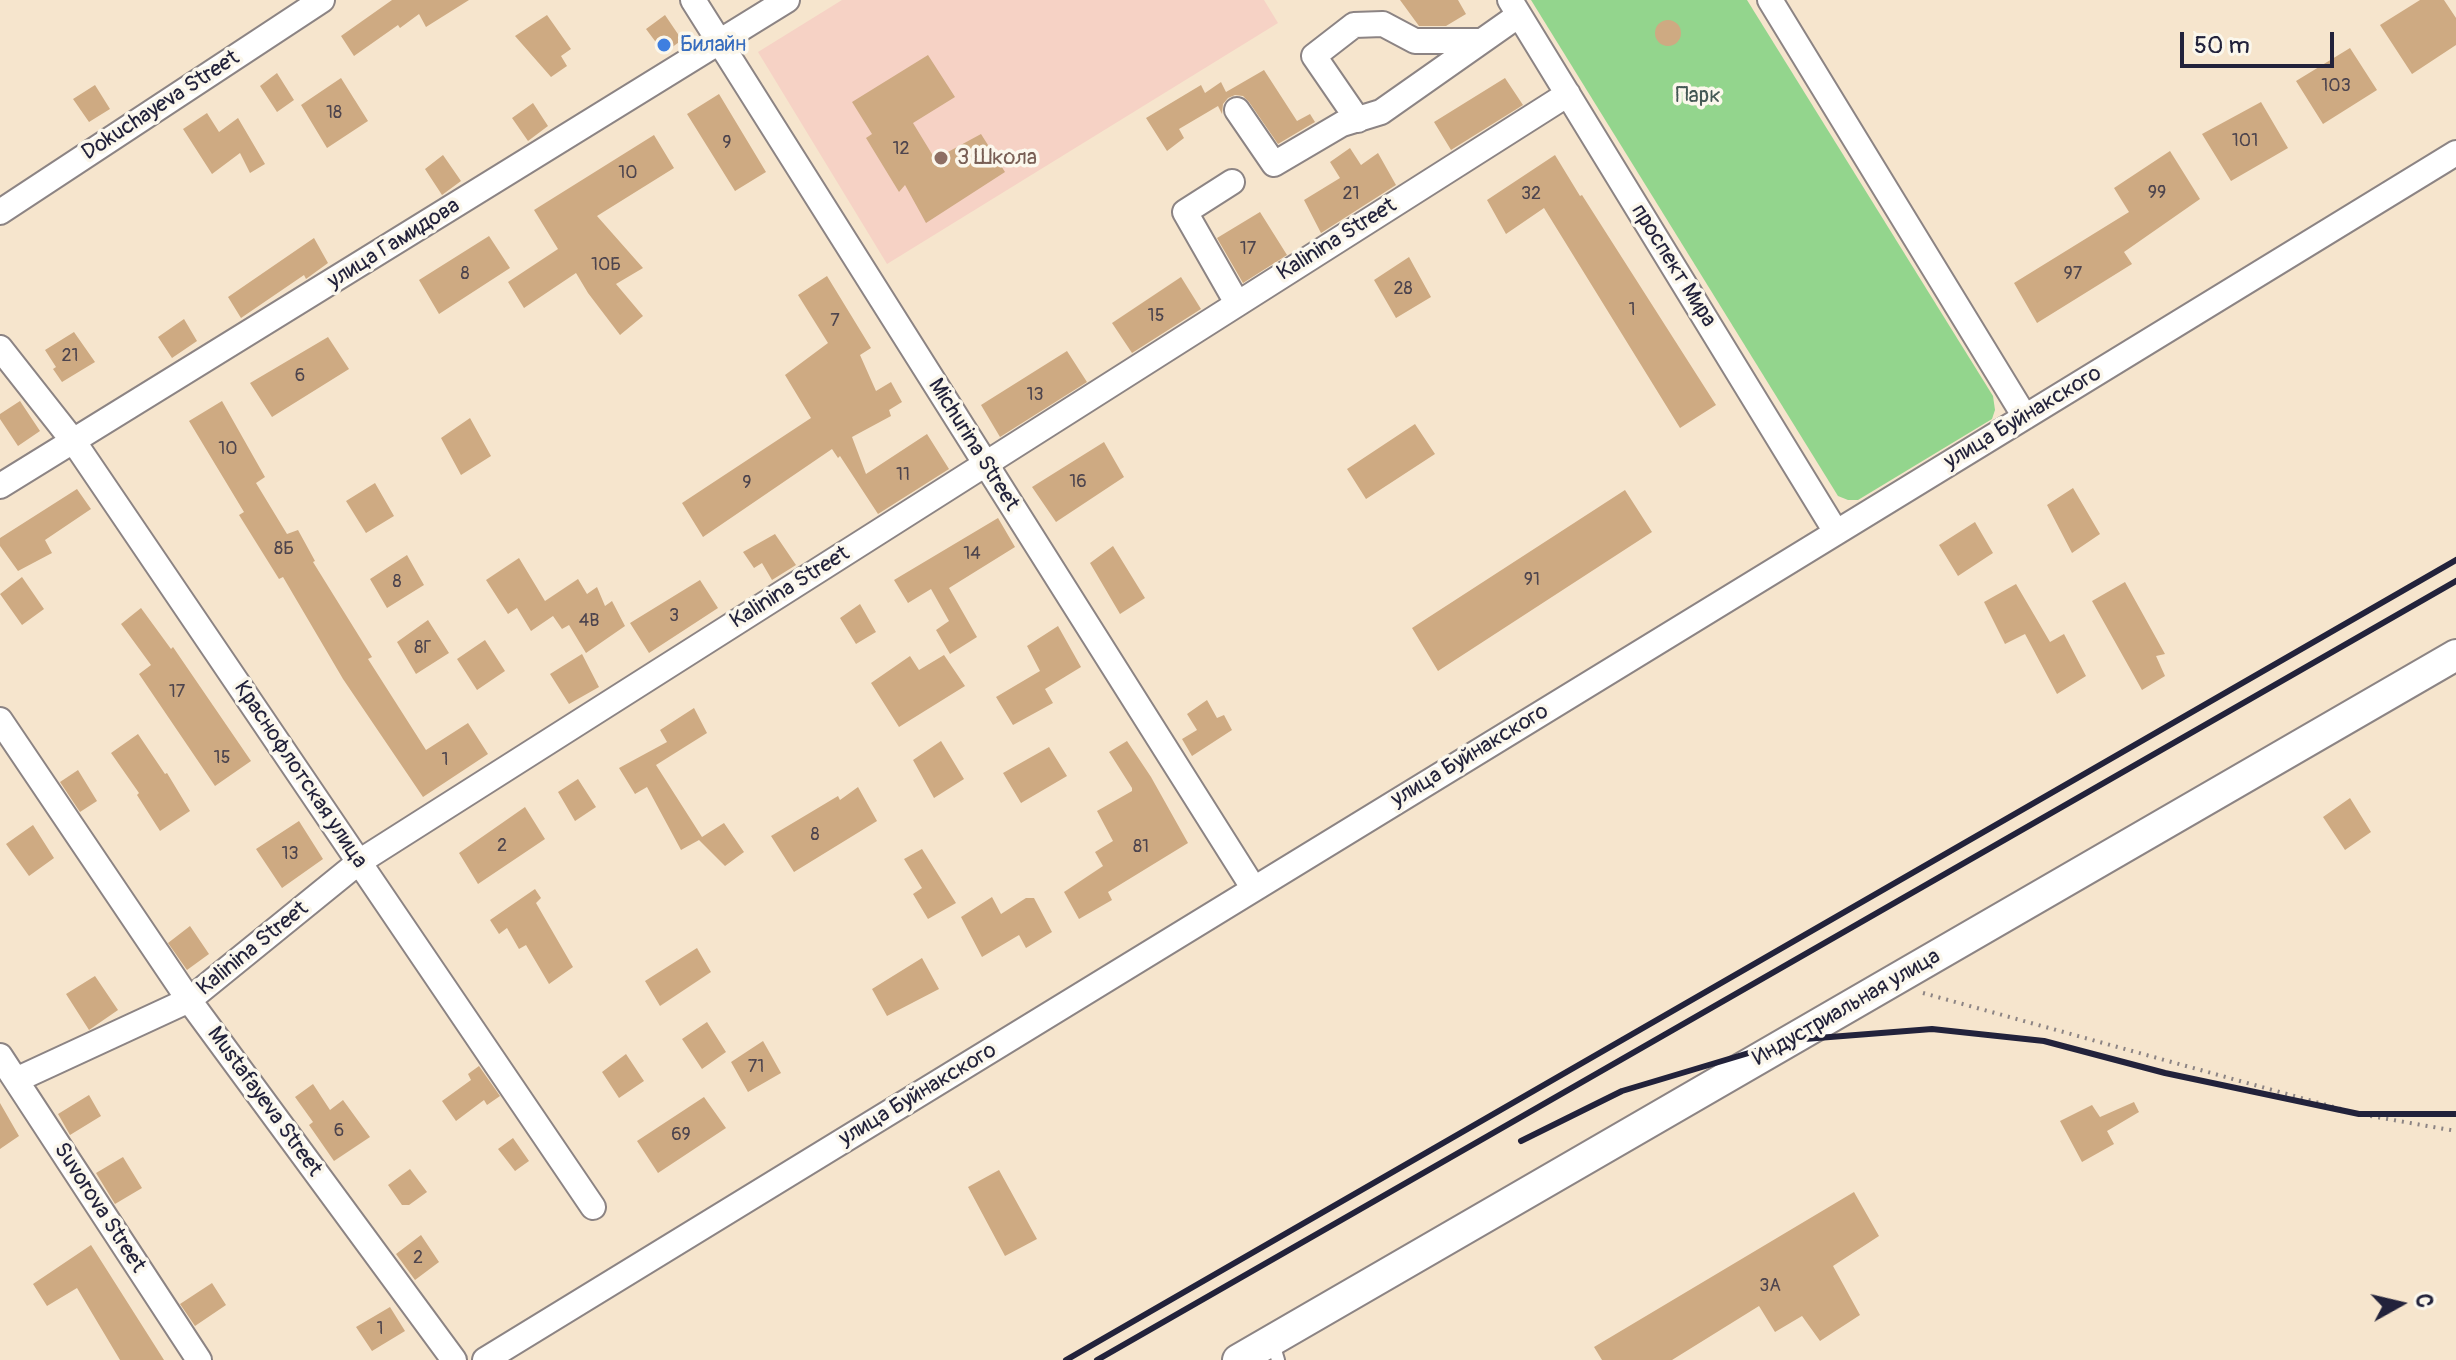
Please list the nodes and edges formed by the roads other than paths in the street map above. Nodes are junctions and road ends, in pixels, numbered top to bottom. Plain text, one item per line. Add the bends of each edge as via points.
1 (322, 0) edge
2 (693, 0) edge
3 (787, 0) edge
4 (1770, 0) edge
5 (1514, 8) edge
6 (1480, 41) junction
7 (719, 42) junction
8 (1568, 94) junction
9 (1237, 110) dead end
10 (1358, 120) junction
11 (2456, 153) edge
12 (1232, 182) dead end
13 (0, 212) edge
14 (1237, 303) junction
15 (0, 348) edge
16 (2025, 417) junction
17 (74, 442) junction
18 (985, 464) junction
19 (0, 486) edge
20 (1836, 532) junction
21 (2456, 655) edge
22 (0, 720) edge
23 (359, 862) junction
24 (1254, 889) junction
25 (189, 1000) junction
26 (0, 1056) edge
27 (16, 1080) junction
28 (593, 1207) dead end
29 (1275, 1350) edge
30 (199, 1360) edge
31 (454, 1360) edge
32 (485, 1360) edge
33 (1238, 1360) edge

1 - 13 street, Dokuchayeva Street
2 - 7 street, Michurina Street
3 - 7 street, улица Гамидова
4 - 16 street
5 - 6 street
5 - 8 street, проспект Мира
6 - 10 street via 1381,112
6 - 10 street via 1415,41 1383,24 1354,25 1314,56
7 - 17 street, улица Гамидова
7 - 18 street, Michurina Street
8 - 14 street, Kalinina Street
8 - 20 street, проспект Мира
9 - 10 street via 1274,164
11 - 16 street, улица Буйнакского
12 - 14 street via 1185,212
14 - 18 street, Kalinina Street
15 - 17 street, Краснофлотская улица
16 - 20 street, улица Буйнакского
17 - 19 street, улица Гамидова
17 - 23 street, Краснофлотская улица
18 - 23 street, Kalinina Street
18 - 24 street, Michurina Street
20 - 24 street, улица Буйнакского
21 - 29 street, Индустриальная улица
22 - 25 street, Mustafayeva Street
23 - 25 street, Kalinina Street
23 - 28 street, Краснофлотская улица
24 - 32 street, улица Буйнакского
25 - 27 street, Kalinina Street
25 - 31 street, Mustafayeva Street
26 - 27 street, Suvorova Street
27 - 30 street, Suvorova Street
29 - 33 street, Индустриальная улица

